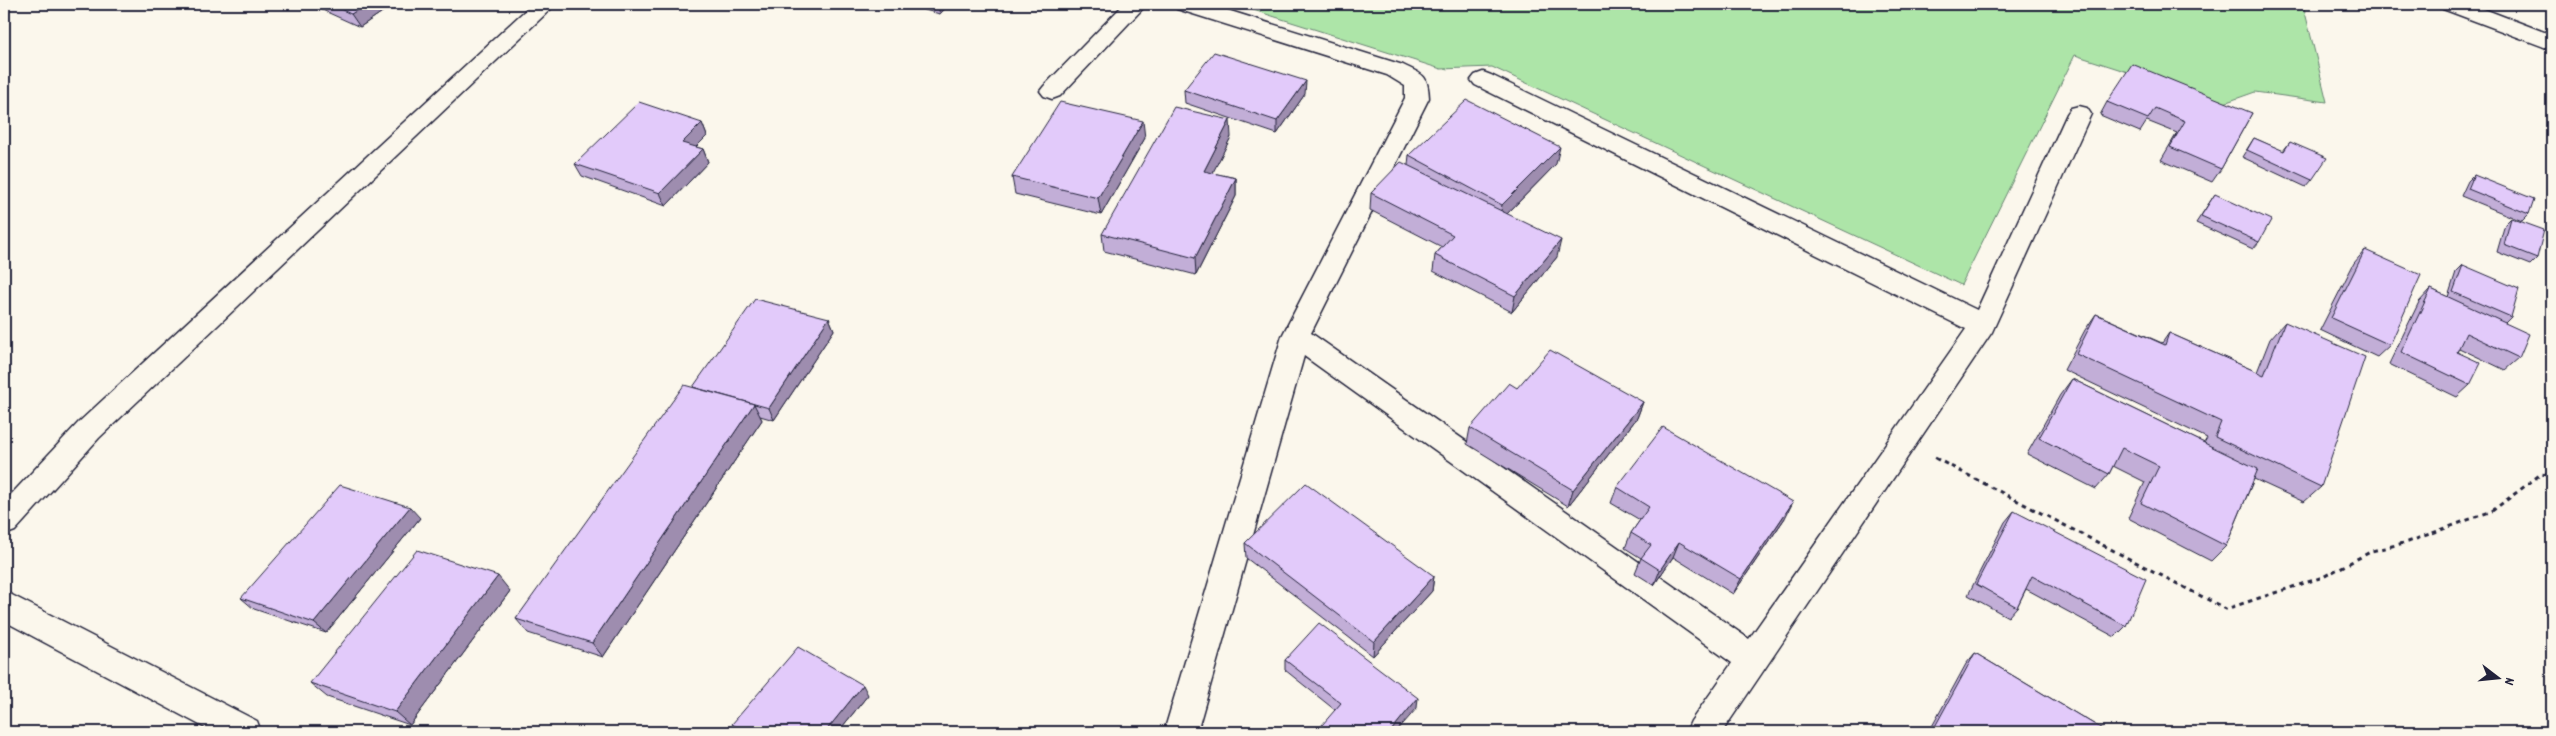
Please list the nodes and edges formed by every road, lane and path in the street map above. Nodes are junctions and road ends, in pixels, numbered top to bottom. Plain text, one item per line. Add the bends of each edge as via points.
1 (545, 4) edge
2 (1136, 4) edge
3 (2451, 4) edge
4 (1190, 5) edge
5 (2552, 43) edge
6 (1483, 80) dead end
7 (1052, 91) dead end
8 (2079, 114) dead end
9 (1983, 325) junction
10 (1296, 336) junction
11 (1902, 441) junction
12 (2552, 476) edge
13 (4, 522) edge
14 (4, 605) edge
15 (1752, 658) junction
16 (245, 732) edge
17 (1180, 732) edge
18 (1703, 732) edge

1 - 13 street via 89,430
2 - 7 street
3 - 5 street
4 - 10 street via 1395,70 1417,82 1417,98
6 - 9 street
8 - 9 street
9 - 11 street
10 - 15 street
10 - 17 street
11 - 12 path via 2226,609 2323,577 2372,551 2408,542 2492,510 2541,474
11 - 15 street
14 - 16 street
15 - 18 street

